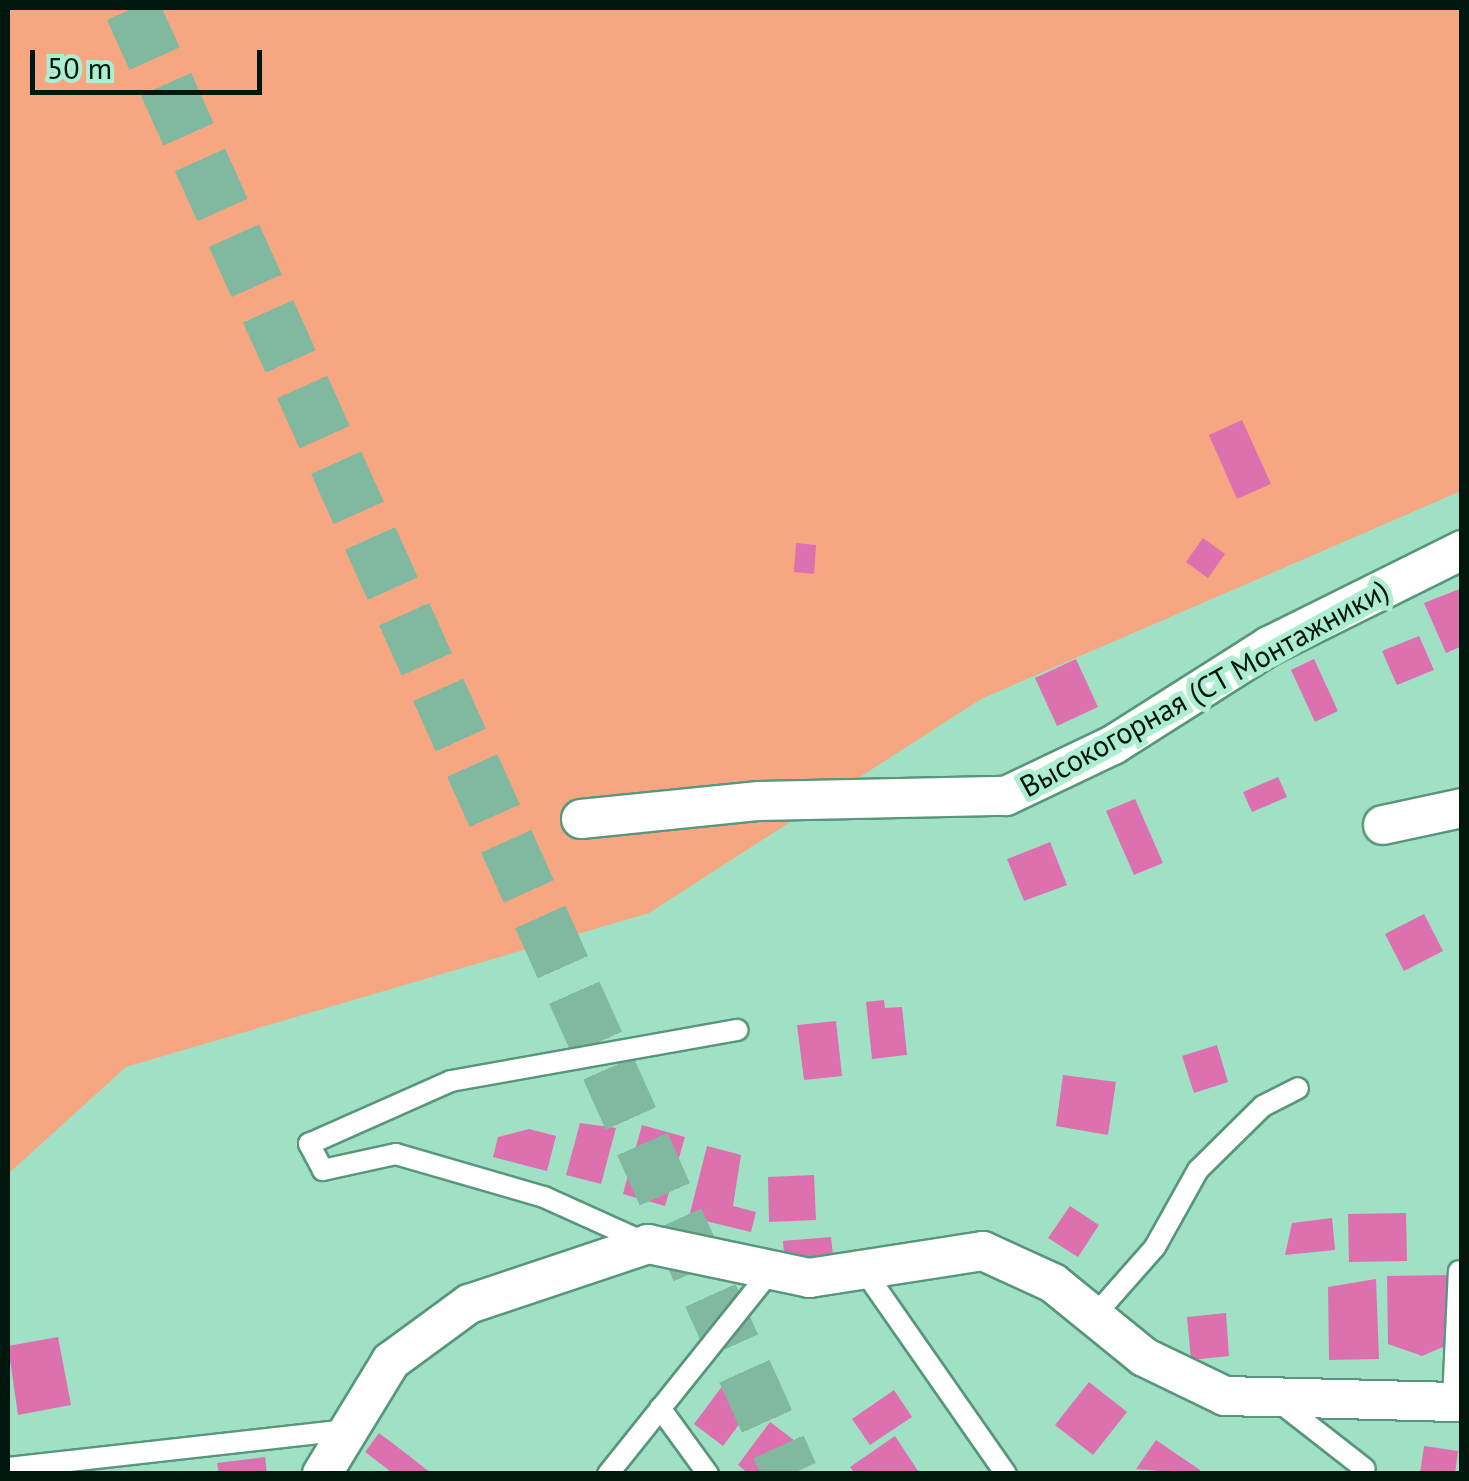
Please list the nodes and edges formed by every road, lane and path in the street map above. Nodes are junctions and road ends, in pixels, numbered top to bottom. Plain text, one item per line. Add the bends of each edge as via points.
1 (1462, 550) edge
2 (1462, 808) edge
3 (582, 819) dead end
4 (1383, 825) dead end
5 (738, 1030) dead end
6 (1298, 1088) dead end
7 (648, 1244) junction
8 (1459, 1271) dead end
9 (865, 1272) junction
10 (768, 1274) junction
11 (1096, 1314) junction
12 (1276, 1400) junction
13 (1457, 1402) edge
14 (660, 1408) junction
15 (349, 1430) junction
16 (8, 1468) edge
17 (1364, 1469) dead end
18 (322, 1474) edge
19 (608, 1474) edge
20 (708, 1474) edge
21 (1006, 1474) edge

1 - 3 street, Высокогорная (СТ Монтажники) via 1269,646 1113,745 1006,796 759,801
2 - 4 street
5 - 7 lane via 451,1081 308,1144 323,1170 396,1154 544,1197
6 - 11 lane via 1263,1106 1198,1170 1155,1248
7 - 10 street
7 - 15 street via 469,1304 391,1361
8 - 13 lane
9 - 10 street
9 - 11 street via 982,1250
9 - 21 lane
10 - 14 lane
11 - 12 street via 1192,1385
12 - 13 street
12 - 17 lane
14 - 19 lane
14 - 20 lane
15 - 16 lane
15 - 18 street

